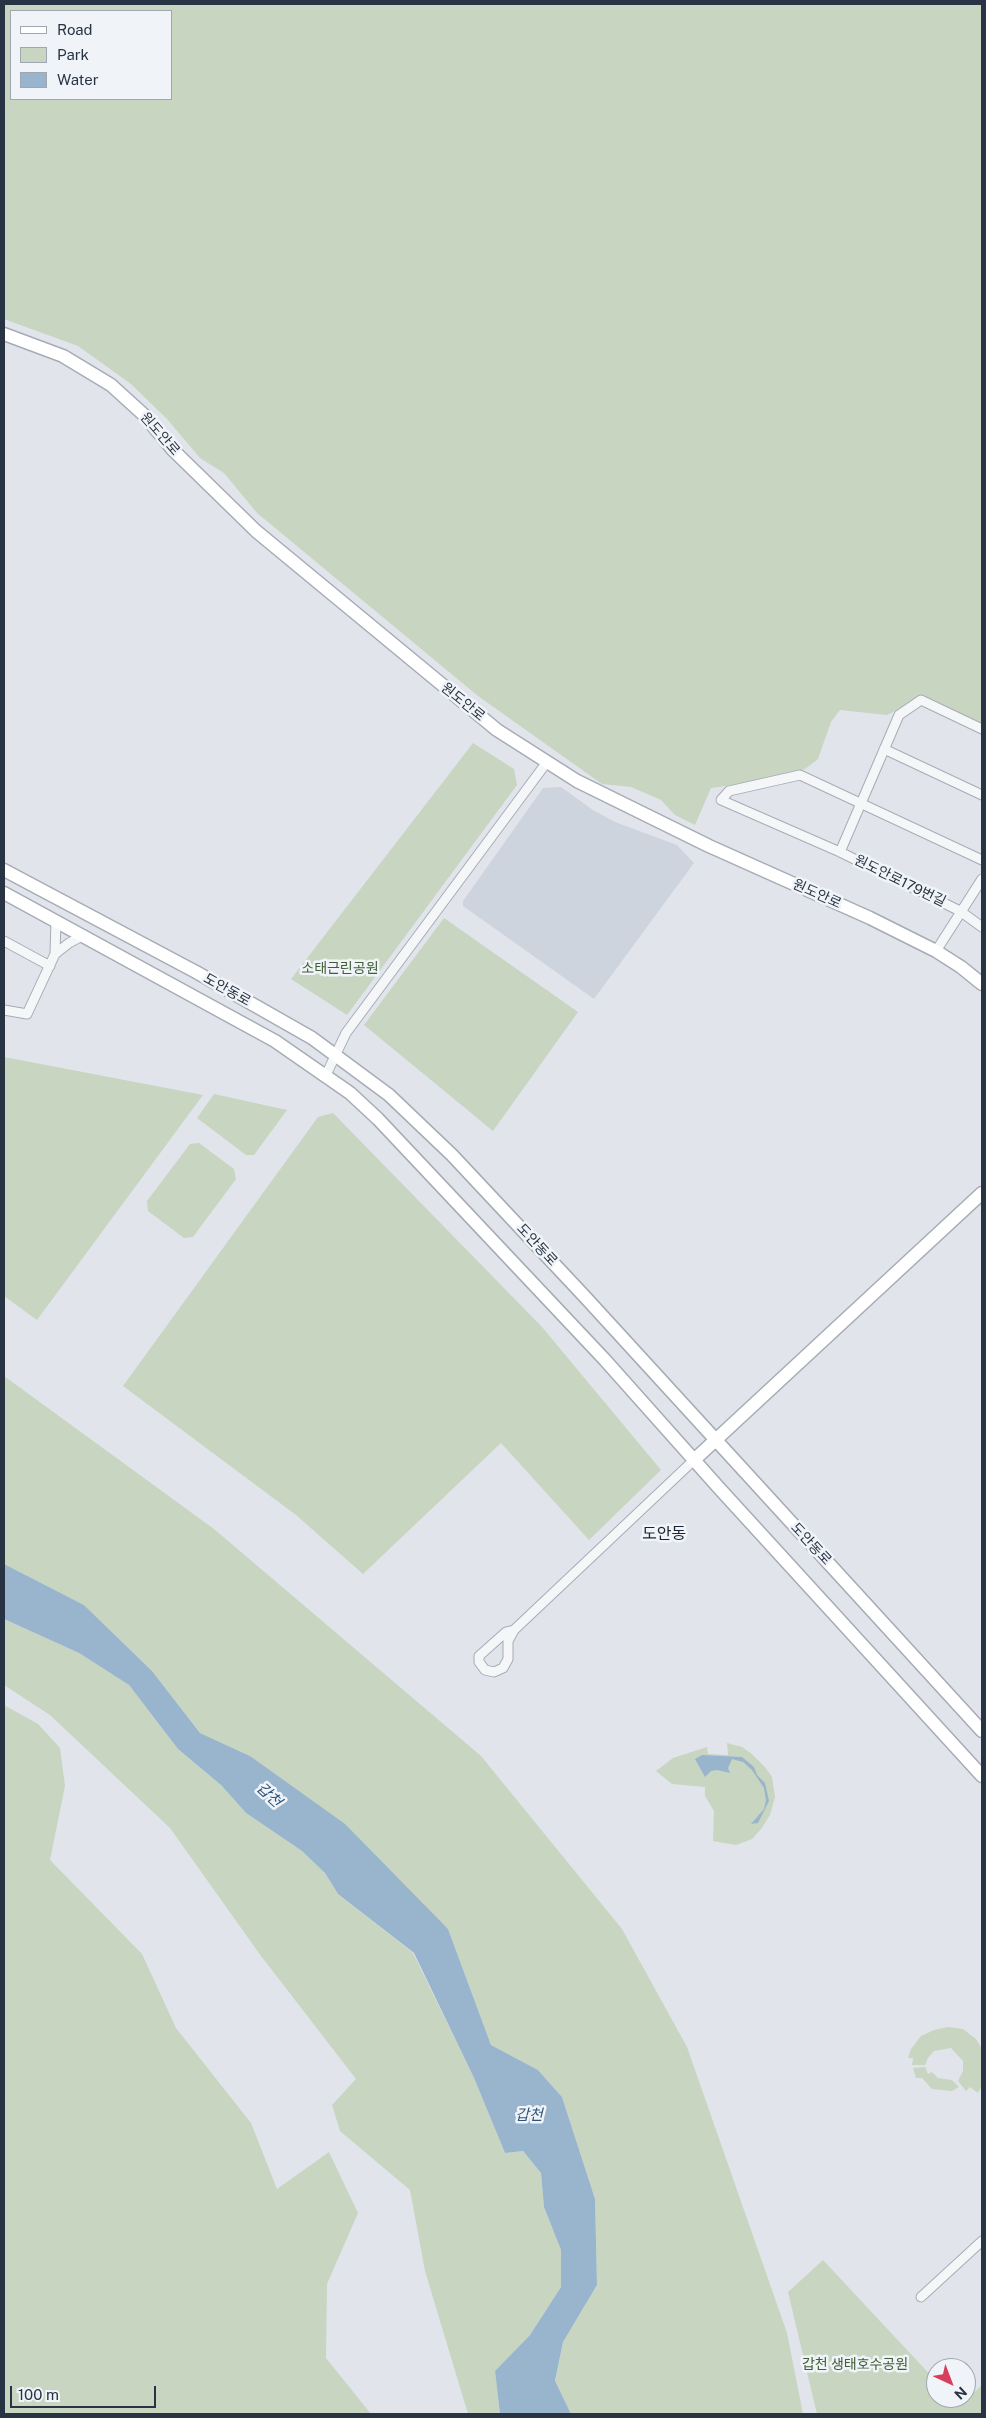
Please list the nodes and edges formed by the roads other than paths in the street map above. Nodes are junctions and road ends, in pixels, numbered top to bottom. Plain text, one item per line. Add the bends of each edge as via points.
1 (4, 334) edge
2 (982, 729) edge
3 (884, 749) junction
4 (547, 762) junction
5 (982, 795) edge
6 (861, 802) junction
7 (840, 852) junction
8 (982, 860) edge
9 (4, 870) edge
10 (982, 878) edge
11 (4, 893) edge
12 (960, 911) junction
13 (56, 920) junction
14 (982, 927) edge
15 (84, 936) junction
16 (4, 941) edge
17 (936, 951) junction
18 (55, 954) junction
19 (50, 966) junction
20 (982, 984) edge
21 (4, 1010) edge
22 (335, 1053) junction
23 (326, 1076) junction
24 (982, 1194) edge
25 (715, 1440) junction
26 (694, 1460) junction
27 (514, 1630) junction
28 (982, 1731) edge
29 (982, 1776) edge
30 (982, 2241) edge
31 (921, 2298) dead end

1 - 4 main road, 원도안로 via 63,356 111,385 256,531 497,730
2 - 3 street, 원도안로179번길 via 921,700 899,716
3 - 5 street
3 - 6 street, 원도안로179번길
4 - 17 main road, 원도안로 via 619,803
4 - 22 street via 346,1033
6 - 7 street, 원도안로179번길
6 - 7 street, 원도안로179번길 via 800,774 729,791 721,800
6 - 8 street
7 - 12 street, 원도안로179번길
9 - 22 main road, 도안동로 via 196,972
10 - 12 street, 원도안로179번길
11 - 13 main road, 도안동로
12 - 14 street, 원도안로179번길
12 - 17 street, 원도안로179번길
13 - 15 main road, 도안동로
13 - 18 street
15 - 18 street
15 - 23 main road, 도안동로 via 275,1041
16 - 19 street
17 - 20 main road, 원도안로
18 - 19 street
19 - 21 street via 27,1014
22 - 23 street
22 - 25 main road, 도안동로 via 389,1095 452,1154
23 - 26 main road, 도안동로 via 350,1093 385,1126 605,1360
24 - 25 main road
25 - 26 main road
25 - 28 main road, 도안동로
26 - 27 street
26 - 29 main road, 도안동로
27 - 27 street via 506,1632 479,1656 485,1670 494,1672 503,1668 508,1659 508,1641
30 - 31 street

